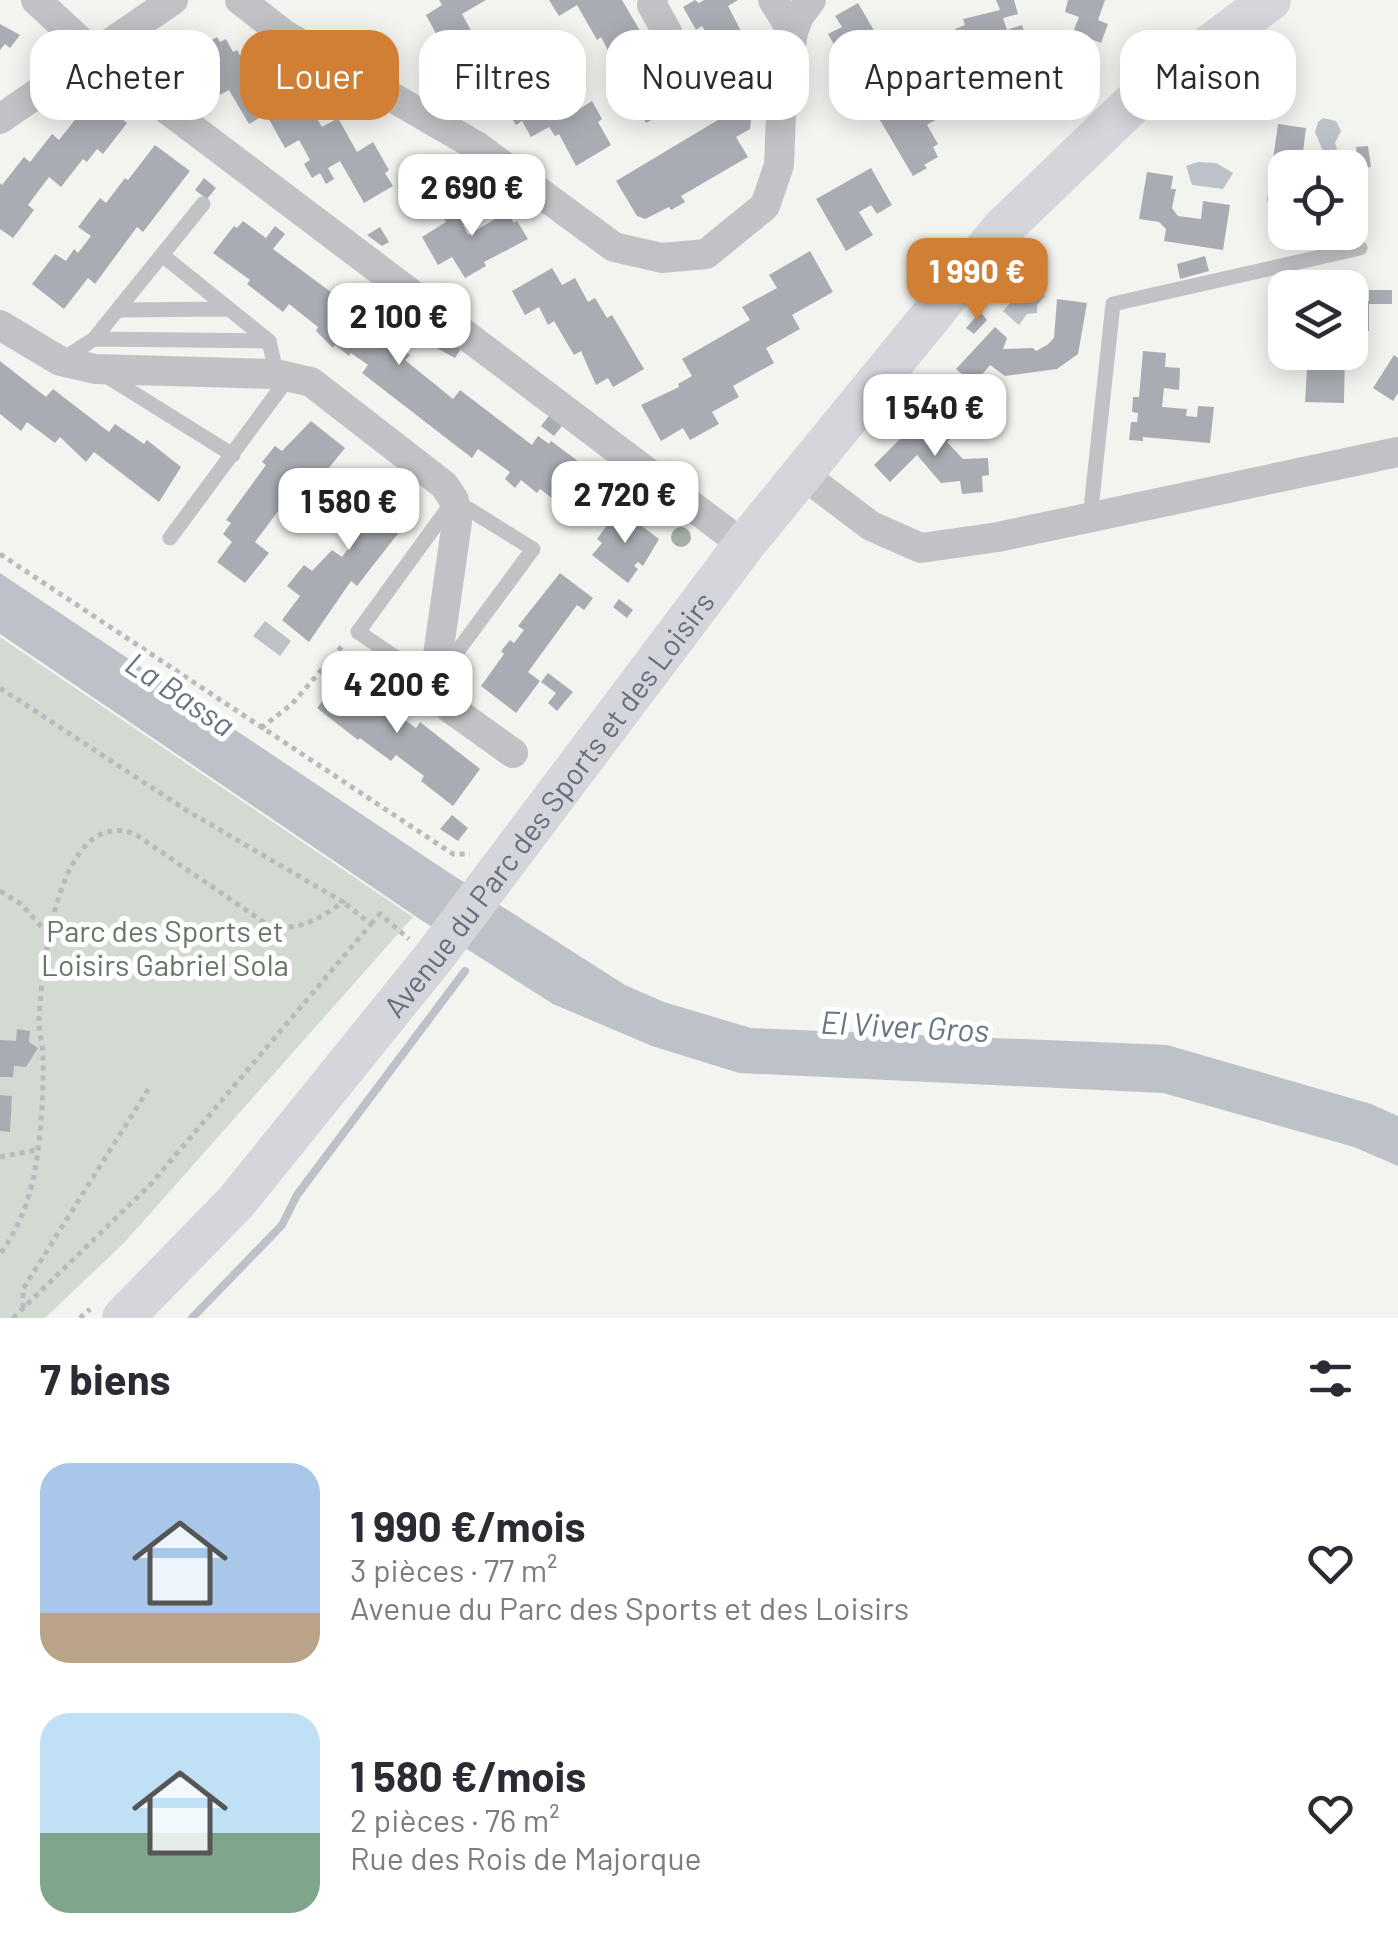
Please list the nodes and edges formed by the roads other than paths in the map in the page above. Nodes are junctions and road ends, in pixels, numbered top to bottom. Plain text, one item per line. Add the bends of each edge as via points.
1 (36, 0) edge
2 (172, 0) edge
3 (240, 0) edge
4 (653, 0) edge
5 (772, 0) edge
6 (811, 0) edge
7 (1270, 0) edge
8 (68, 30) edge
9 (129, 30) edge
10 (666, 30) edge
11 (791, 30) edge
12 (793, 30) edge
13 (30, 98) edge
14 (0, 119) edge
15 (181, 120) edge
16 (783, 120) edge
17 (203, 204) dead end
18 (1351, 250) edge
19 (162, 255) junction
20 (230, 309) junction
21 (118, 310) junction
22 (0, 326) edge
23 (270, 341) junction
24 (95, 354) junction
25 (276, 374) junction
26 (1398, 452) edge
27 (233, 455) junction
28 (802, 473) junction
29 (454, 500) junction
30 (1090, 518) junction
31 (724, 530) dead end
32 (170, 538) dead end
33 (434, 684) junction
34 (513, 752) dead end
35 (123, 1318) edge

1 - 8 street
2 - 9 street
3 - 16 street via 285,35 478,147 614,247 662,258 706,254 765,206
4 - 10 street
5 - 11 street
6 - 12 street
7 - 28 main road, Avenue du Parc des Sports et des Loisirs via 1132,105 1049,181
13 - 14 street
15 - 31 street
17 - 19 lane
18 - 30 lane via 1114,304
19 - 20 lane
19 - 21 lane
20 - 21 lane
20 - 23 lane
21 - 24 lane
22 - 24 street via 60,361
23 - 24 lane
23 - 25 lane
24 - 25 street
24 - 27 lane
25 - 27 lane via 280,389
25 - 29 street via 312,382 444,485
26 - 30 street
27 - 32 lane
28 - 30 street via 871,526 921,548
28 - 35 main road, Avenue du Parc des Sports et des Loisirs via 483,891 424,951 236,1202
29 - 33 street via 457,522
29 - 33 lane via 358,632
29 - 33 lane via 533,549
33 - 34 street via 450,708

